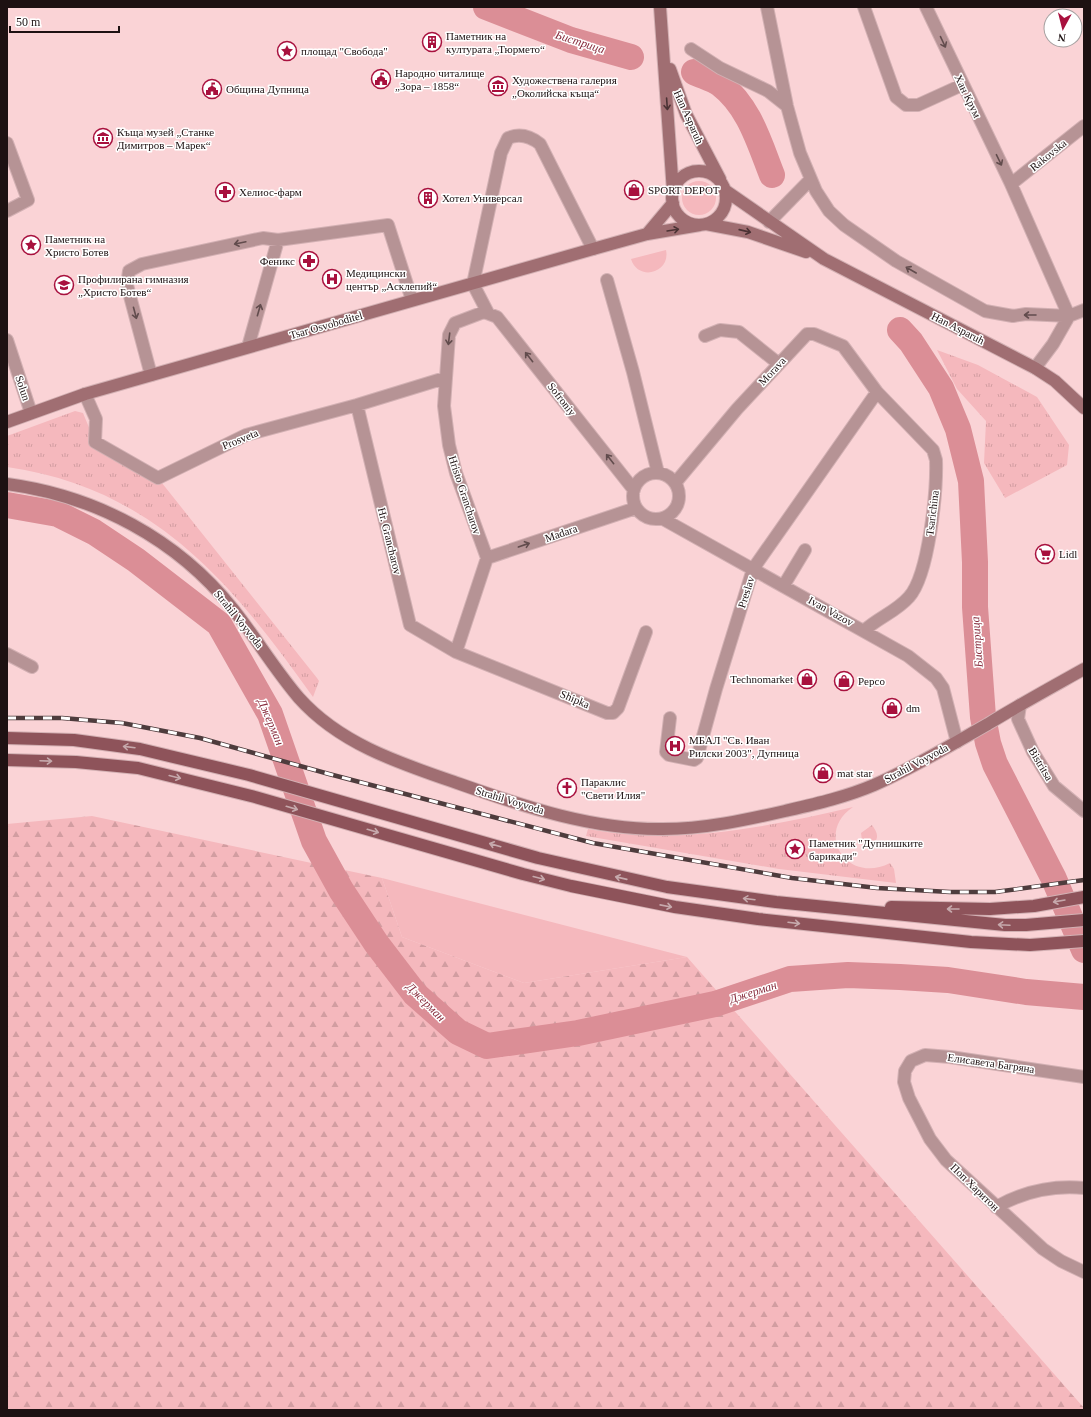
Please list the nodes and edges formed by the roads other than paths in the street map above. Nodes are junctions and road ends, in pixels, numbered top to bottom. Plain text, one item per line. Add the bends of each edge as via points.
1 (660, 7) edge
2 (767, 7) edge
3 (864, 7) edge
4 (926, 7) edge
5 (691, 49) dead end
6 (664, 52) junction
7 (962, 84) junction
8 (787, 106) junction
9 (1084, 126) edge
10 (7, 143) edge
11 (806, 184) junction
12 (1011, 184) junction
13 (723, 186) junction
14 (673, 198) junction
15 (7, 210) edge
16 (768, 222) junction
17 (703, 225) junction
18 (646, 234) junction
19 (278, 240) junction
20 (593, 249) junction
21 (824, 259) junction
22 (607, 280) dead end
23 (473, 284) junction
24 (412, 300) junction
25 (1084, 310) edge
26 (488, 313) junction
27 (1069, 316) junction
28 (705, 336) dead end
29 (7, 340) edge
30 (248, 347) junction
31 (778, 364) junction
32 (1035, 368) junction
33 (151, 375) junction
34 (445, 378) junction
35 (877, 392) junction
36 (85, 394) junction
37 (357, 405) junction
38 (1084, 408) edge
39 (31, 413) junction
40 (7, 422) edge
41 (658, 473) junction
42 (676, 482) junction
43 (7, 484) edge
44 (634, 490) junction
45 (636, 508) junction
46 (663, 519) junction
47 (805, 550) dead end
48 (487, 558) junction
49 (753, 569) junction
50 (784, 585) junction
51 (865, 630) junction
52 (646, 632) dead end
53 (456, 652) junction
54 (7, 654) edge
55 (32, 667) dead end
56 (1084, 669) edge
57 (1020, 705) junction
58 (670, 718) dead end
59 (7, 738) edge
60 (957, 742) junction
61 (7, 760) edge
62 (1084, 811) edge
63 (1084, 897) edge
64 (776, 902) junction
65 (1084, 920) edge
66 (1084, 940) edge
67 (905, 1071) joint
68 (1084, 1077) edge
69 (1084, 1188) edge
70 (996, 1207) junction
71 (1084, 1272) edge

1 - 6 street, Han Asparuh
2 - 8 street
3 - 7 street via 896,97 906,105 918,105
4 -> 7 street, Хан Крум
5 - 8 street via 720,68 768,91
6 - 13 street, Han Asparuh via 686,114
6 -> 14 street, Han Asparuh
7 -> 12 street, Хан Крум
8 - 11 street
9 - 12 street, Rakovska
10 - 15 street via 28,200
11 - 16 street
27 -> 11 street via 1013,316 985,311 896,261 854,233 829,211
12 - 27 street, Хан Крум
13 - 14 street via 705,172 693,172 682,177
13 - 16 street, Han Asparuh
13 - 17 street via 727,202 723,212 716,220
14 - 17 street via 675,209 682,219 694,225
14 - 18 street
16 - 21 street, Han Asparuh
18 -> 17 street, Tsar Osvoboditel
17 -> 21 street, Han Asparuh via 748,232
18 - 20 street, Tsar Osvoboditel
19 - 24 street via 388,225
30 -> 19 street
19 -> 33 street via 263,238 142,264 129,271 127,285
20 - 23 street, Tsar Osvoboditel
20 - 23 street via 540,144 534,138 514,135 508,138 501,153
21 - 32 street, Han Asparuh
22 - 41 street
23 - 24 street, Tsar Osvoboditel
23 - 26 street
24 - 30 street, Tsar Osvoboditel
25 - 27 street
26 -> 34 street, Hristo Grancharov via 477,314 454,323 451,328
44 -> 26 street, Sofroniy via 497,317
27 - 32 street
28 - 31 street via 720,330 739,332
29 - 39 street, Solun
30 - 33 street, Tsar Osvoboditel
31 - 35 street, Morava via 807,334 814,334 843,346
31 - 42 street, Morava
32 - 38 street, Han Asparuh via 1055,381
33 - 36 street, Tsar Osvoboditel
34 - 37 street, Prosveta
34 - 48 street, Hristo Grancharov via 444,406 449,445 456,473
35 - 49 street, Preslav
35 - 51 street, Tsarichina via 933,450 937,471 927,551 920,578 909,597
36 - 37 street, Prosveta via 96,419 94,442 158,478 246,435
36 - 39 street, Tsar Osvoboditel
37 - 53 street, Hr. Grancharov via 410,625
39 - 40 street, Tsar Osvoboditel
41 - 42 street
41 - 44 street via 643,477
42 - 46 street via 679,489 679,504
43 - 60 street, Strahil Voyvoda via 40,489 90,504 127,521 160,541 198,571 231,607 299,697 324,722 350,739 414,768 550,813 598,823 663,829 725,823 813,804 868,787
44 - 45 street
45 - 46 street via 648,518
48 -> 45 street, Madara
46 - 49 street, Ivan Vazov
47 - 50 street
48 - 53 street
49 - 50 street, Ivan Vazov
49 - 58 street, Preslav via 697,758 694,760 669,755 666,747
50 - 51 street, Ivan Vazov
51 - 60 street, Ivan Vazov via 908,656 936,678 948,703
52 - 53 street, Shipka via 618,708 613,713 607,713
54 - 55 street
56 - 57 street, Strahil Voyvoda
57 - 60 street, Strahil Voyvoda
57 - 62 street, Bistritsa via 1018,719 1033,752 1054,786
64 -> 59 main road via 709,894 627,879 538,858 249,775 140,749 74,740
61 -> 66 main road via 76,762 138,768 255,797 571,886 675,907 957,941 1011,945
63 -> 64 main road via 1034,906 990,909
65 -> 64 main road via 1043,924 986,924
67 - 68 street, Елисавета Багряна via 911,1061 925,1055
67 - 70 street, Поп Харитон via 904,1082 909,1098 930,1139 946,1160
69 - 70 street via 1043,1190 1008,1200
70 - 71 street, Поп Харитон via 1043,1249 1060,1261

